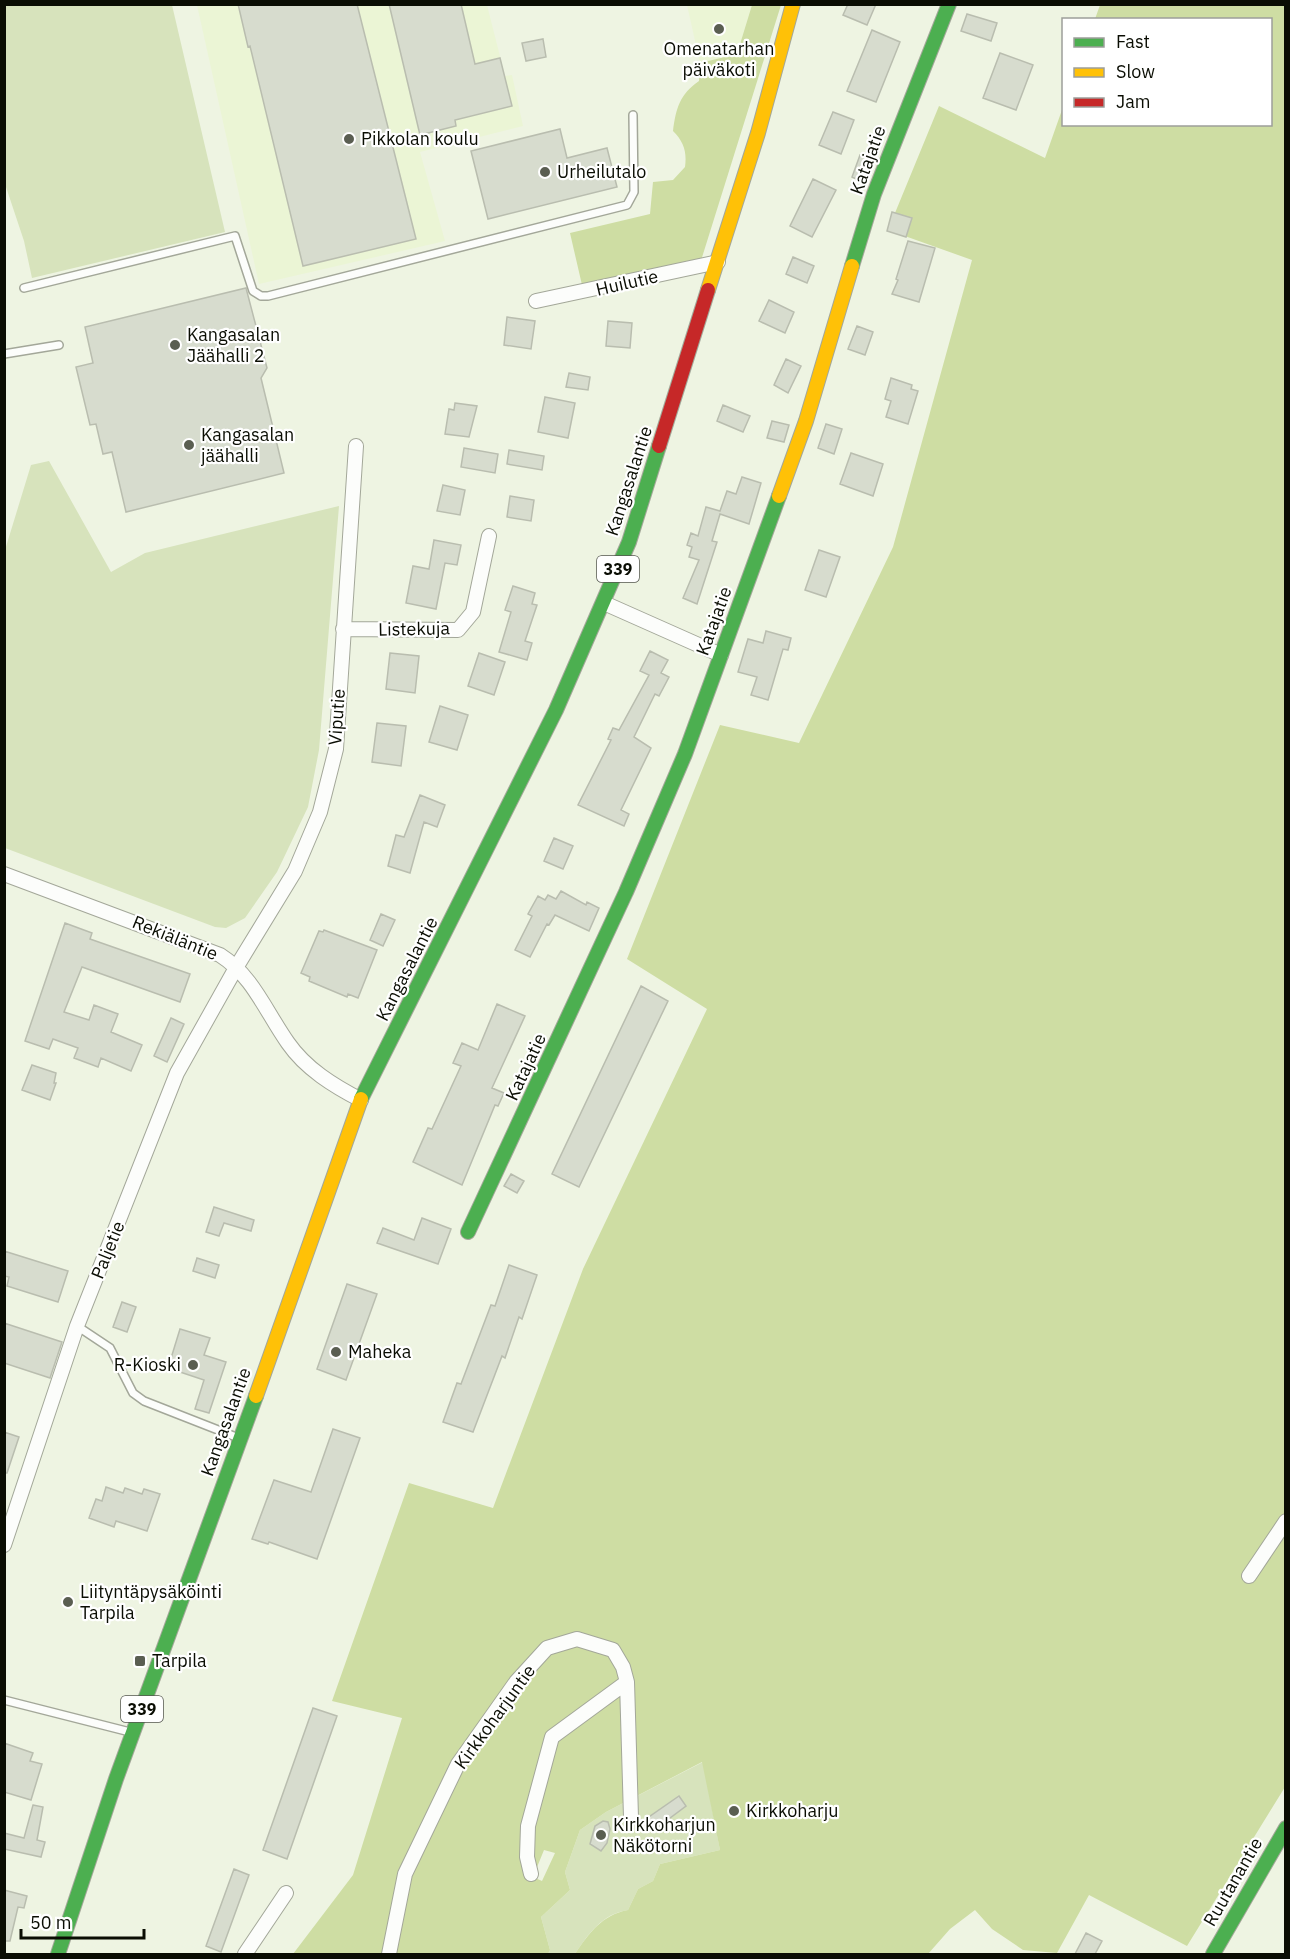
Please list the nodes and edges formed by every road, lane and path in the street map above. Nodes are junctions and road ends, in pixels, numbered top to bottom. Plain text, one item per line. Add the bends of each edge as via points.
1 (793, 4) edge
2 (949, 4) edge
3 (633, 115) dead end
4 (718, 262) junction
5 (24, 288) dead end
6 (536, 301) dead end
7 (59, 345) dead end
8 (4, 354) edge
9 (356, 446) dead end
10 (489, 536) dead end
11 (604, 603) junction
12 (343, 630) junction
13 (721, 655) junction
14 (4, 874) edge
15 (237, 966) junction
16 (361, 1100) junction
17 (468, 1232) dead end
18 (77, 1326) junction
19 (238, 1438) junction
20 (1286, 1521) edge
21 (4, 1545) edge
22 (1249, 1576) dead end
23 (627, 1682) junction
24 (4, 1700) edge
25 (133, 1733) junction
26 (632, 1817) dead end
27 (1286, 1828) edge
28 (531, 1874) dead end
29 (286, 1893) dead end
30 (58, 1954) edge
31 (245, 1954) edge
32 (389, 1954) edge
33 (1213, 1954) edge

1 - 4 main road, Kangasalantie / 339
2 - 13 main road, Katajatie via 877,185 806,421
3 - 5 lane via 634,192 627,205 268,296 253,291 235,236
4 - 6 street, Huilutie
4 - 11 main road, Kangasalantie / 339 via 629,542
7 - 8 lane
9 - 12 street, Viputie
10 - 12 street, Listekuja via 473,612 458,630
11 - 13 street
11 - 16 main road, Kangasalantie / 339 via 556,710
12 - 15 street, Viputie via 336,749 320,812 295,871
13 - 17 main road, Katajatie via 685,754 626,892
14 - 15 street, Rekiäläntie via 220,955
15 - 16 street, Rekiäläntie via 289,1044 332,1085
15 - 18 street, Paljetie via 177,1073
16 - 19 main road, Kangasalantie / 339 via 301,1274
18 - 19 lane via 110,1348 133,1393 144,1401
18 - 21 street, Paljetie
19 - 25 main road, Kangasalantie / 339
20 - 22 street
23 - 26 street, Kirkkoharjuntie
23 - 28 street via 552,1737 528,1827
23 - 32 street, Kirkkoharjuntie via 624,1667 613,1650 577,1638 547,1648 516,1682 458,1764 405,1875
24 - 25 lane
25 - 30 main road, Kangasalantie / 339
27 - 33 main road, Ruutanantie
29 - 31 street

